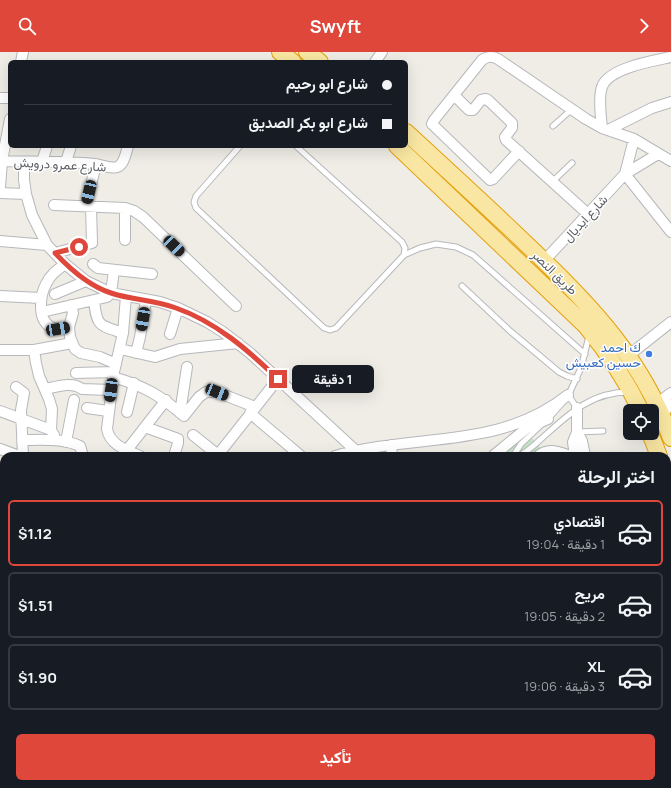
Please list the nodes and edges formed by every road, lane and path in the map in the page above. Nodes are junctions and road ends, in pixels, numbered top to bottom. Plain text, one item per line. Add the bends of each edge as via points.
1 (280, 52) edge
2 (307, 52) edge
3 (671, 58) edge
4 (290, 60) edge
5 (322, 60) edge
6 (454, 94) junction
7 (671, 102) edge
8 (571, 110) junction
9 (552, 126) dead end
10 (8, 129) edge
11 (605, 129) junction
12 (408, 134) edge
13 (634, 139) junction
14 (46, 148) edge
15 (70, 148) edge
16 (127, 148) edge
17 (238, 148) edge
18 (298, 148) edge
19 (400, 148) edge
20 (519, 151) junction
21 (667, 158) edge
22 (24, 162) junction
23 (42, 162) junction
24 (66, 162) junction
25 (572, 163) dead end
26 (96, 164) junction
27 (1, 166) edge
28 (625, 174) junction
29 (552, 182) junction
30 (0, 187) edge
31 (0, 193) edge
32 (26, 194) junction
33 (54, 205) dead end
34 (88, 206) junction
35 (125, 208) junction
36 (588, 214) junction
37 (671, 232) edge
38 (125, 240) dead end
39 (0, 241) edge
40 (47, 246) junction
41 (55, 253) junction
42 (404, 254) junction
43 (544, 262) junction
44 (66, 264) junction
45 (93, 264) dead end
46 (114, 270) junction
47 (152, 274) dead end
48 (86, 281) junction
49 (462, 286) dead end
50 (111, 293) junction
51 (55, 294) dead end
52 (0, 296) edge
53 (126, 296) junction
54 (41, 298) junction
55 (146, 300) junction
56 (94, 301) junction
57 (71, 306) junction
58 (236, 306) dead end
59 (178, 308) junction
60 (42, 312) junction
61 (671, 322) edge
62 (69, 327) junction
63 (590, 331) junction
64 (123, 333) junction
65 (170, 334) dead end
66 (72, 343) junction
67 (238, 343) junction
68 (120, 349) junction
69 (0, 350) edge
70 (34, 350) junction
71 (136, 352) junction
72 (585, 354) junction
73 (628, 356) junction
74 (187, 366) dead end
75 (114, 371) junction
76 (76, 372) dead end
77 (278, 379) junction
78 (577, 379) junction
79 (134, 383) junction
80 (16, 387) dead end
81 (45, 389) junction
82 (111, 390) junction
83 (632, 392) junction
84 (671, 393) edge
85 (568, 395) junction
86 (74, 400) dead end
87 (166, 400) junction
88 (638, 404) edge
89 (87, 408) dead end
90 (577, 408) junction
91 (663, 408) edge
92 (253, 410) junction
93 (0, 411) edge
94 (108, 411) junction
95 (126, 412) dead end
96 (182, 415) junction
97 (548, 419) junction
98 (22, 420) junction
99 (145, 427) junction
100 (602, 431) dead end
101 (577, 432) junction
102 (52, 435) junction
103 (193, 435) dead end
104 (671, 438) edge
105 (22, 440) junction
106 (653, 440) edge
107 (66, 442) junction
108 (391, 445) junction
109 (127, 450) junction
110 (23, 452) edge
111 (82, 452) edge
112 (131, 452) edge
113 (175, 452) edge
114 (213, 452) edge
115 (219, 452) edge
116 (298, 452) edge
117 (354, 452) edge
118 (373, 452) edge
119 (392, 452) edge
120 (498, 452) edge
121 (516, 452) edge
122 (525, 452) edge
123 (546, 452) edge
124 (568, 452) edge
125 (578, 452) edge
126 (657, 452) edge

1 - 4 highway
2 - 5 highway
3 - 11 street via 630,68 604,82 600,95
6 - 8 street via 482,60 493,56
6 - 20 street via 469,110 473,110 481,100 488,100 512,123 512,128 505,139
6 - 20 street via 432,122 433,126 486,178 493,179
7 - 11 street
8 - 9 lane
8 - 11 street
10 - 27 street
11 - 13 street
12 - 43 highway, طريق النصر
13 - 21 street
13 - 28 street, شارع ايديال
14 - 23 street
15 - 24 street
16 - 26 street, شارع عمرو درويش via 118,167
17 - 42 lane via 196,196 196,208 324,328 336,328
18 - 42 lane via 402,242
19 - 63 highway, طريق النصر via 567,306
20 - 29 street
21 - 28 street, شارع ايديال
22 - 23 street, شارع عمرو درويش
22 - 27 street, شارع عمرو درويش
22 - 32 street
23 - 24 street, شارع عمرو درويش
24 - 26 street, شارع عمرو درويش
25 - 29 lane
26 - 34 street
27 - 30 street
28 - 36 street, شارع ايديال
28 - 37 street
29 - 36 street
31 - 32 street
32 - 40 street via 32,215
33 - 34 street
34 - 35 street
34 - 41 street via 92,243
35 - 38 street
35 - 58 street via 143,217
36 - 43 street, شارع ايديال
39 - 40 street
40 - 41 street
41 - 44 street
42 - 72 lane via 436,244 456,246 473,255
43 - 73 highway, طريق النصر via 593,310
44 - 48 street
44 - 54 street via 54,272 45,284
45 - 46 street via 98,268
46 - 47 street
46 - 50 street
48 - 50 street
48 - 51 street
49 - 78 lane via 559,372
50 - 53 street
50 - 56 street
52 - 54 street
53 - 55 street
53 - 64 street
54 - 60 street
55 - 59 street
55 - 71 street
56 - 57 street
56 - 64 street via 98,322
57 - 60 street
57 - 62 street via 73,313
59 - 65 street
59 - 67 street via 207,322
60 - 62 street via 44,321 51,327
61 - 73 street
62 - 66 street
63 - 72 lane
63 - 83 highway, طريق النصر
64 - 68 street
66 - 70 street
66 - 75 street via 77,351 100,357
67 - 71 street via 180,350 155,357
67 - 77 street
68 - 71 street
68 - 75 street
69 - 70 street
70 - 81 street
72 - 78 lane
73 - 91 highway, طريق النصر
74 - 96 street
75 - 76 street
75 - 79 street
75 - 82 street
77 - 92 street
77 - 117 street
78 - 85 lane
79 - 87 street
79 - 95 street
80 - 98 street via 24,393
81 - 82 street via 70,385 82,389
81 - 102 street via 52,409
82 - 94 street
83 - 88 highway, طريق النصر
83 - 90 lane via 604,395
84 - 91 street
85 - 90 lane
85 - 97 lane
85 - 108 street via 553,407 512,425 447,439
86 - 107 street
87 - 96 street
87 - 99 street
89 - 94 street
90 - 101 street
90 - 122 lane
91 - 104 highway, طريق النصر
92 - 96 street via 217,392 206,392
92 - 115 street
92 - 116 street
93 - 98 street
94 - 109 street via 108,436 115,444
97 - 120 street via 527,428
97 - 121 lane via 525,439
98 - 102 street
98 - 105 street
99 - 109 street
99 - 113 street via 178,439
100 - 101 lane
101 - 125 street via 582,441
102 - 105 street
102 - 107 street
103 - 114 street
105 - 110 street
106 - 126 highway
107 - 111 street via 80,446
108 - 118 street
108 - 119 street
109 - 112 street
123 - 124 street

